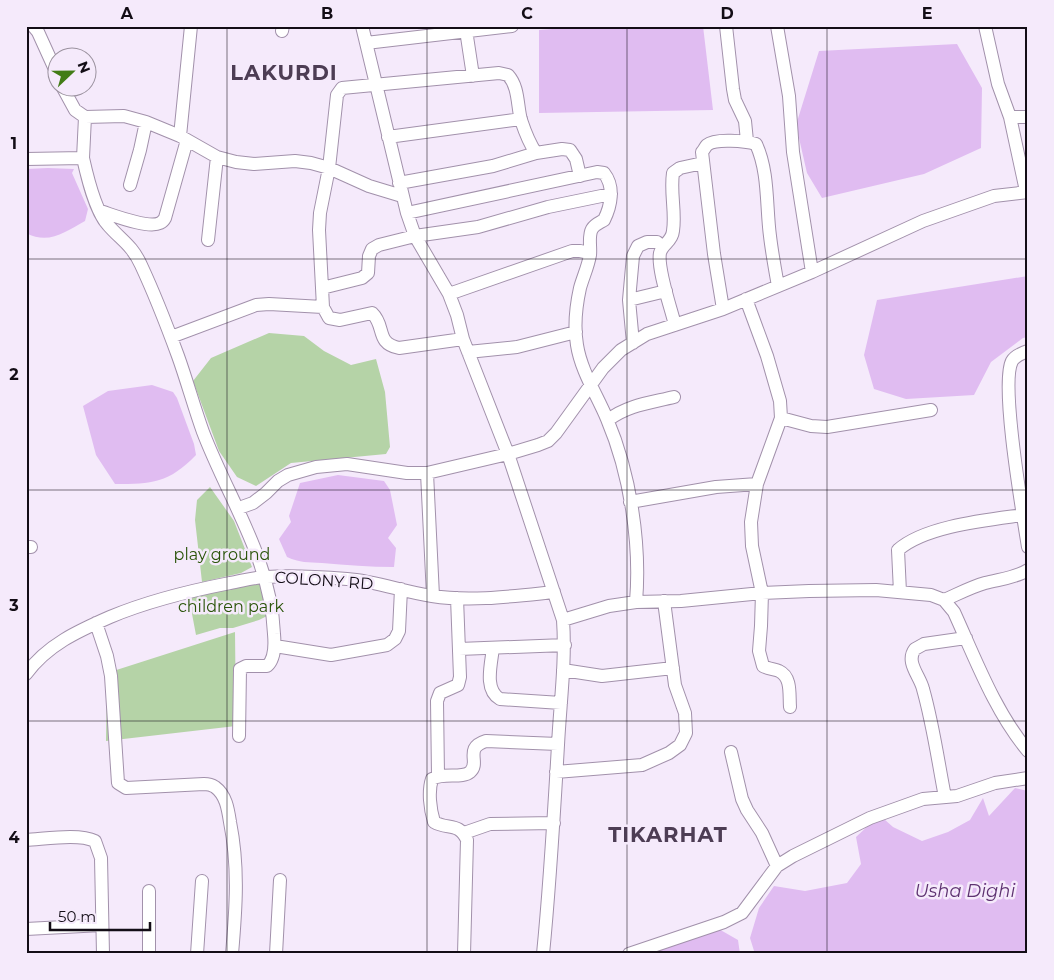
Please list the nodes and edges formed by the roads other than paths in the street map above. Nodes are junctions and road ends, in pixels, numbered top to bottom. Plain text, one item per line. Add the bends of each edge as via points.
1 (33, 26) edge
2 (191, 26) edge
3 (362, 26) edge
4 (512, 26) edge
5 (726, 26) edge
6 (777, 26) edge
7 (985, 26) edge
8 (466, 30) junction
9 (366, 43) junction
10 (48, 54) edge
11 (473, 76) junction
12 (377, 86) junction
13 (68, 98) edge
14 (85, 117) junction
15 (1010, 117) junction
16 (1028, 117) edge
17 (521, 119) junction
18 (146, 122) junction
19 (388, 137) junction
20 (184, 138) junction
21 (747, 142) junction
22 (536, 153) junction
23 (217, 157) junction
24 (83, 158) junction
25 (26, 159) edge
26 (703, 163) junction
27 (329, 168) junction
28 (1025, 169) edge
29 (580, 176) junction
30 (399, 182) junction
31 (130, 185) dead end
32 (1027, 192) edge
33 (611, 194) junction
34 (402, 196) junction
35 (100, 211) junction
36 (407, 213) junction
37 (415, 236) junction
38 (208, 240) dead end
39 (663, 247) junction
40 (590, 253) junction
41 (812, 272) junction
42 (778, 286) junction
43 (322, 288) junction
44 (666, 291) junction
45 (449, 294) junction
46 (746, 299) junction
47 (629, 300) junction
48 (323, 307) junction
49 (723, 309) junction
50 (675, 325) junction
51 (576, 332) junction
52 (171, 337) junction
53 (462, 339) junction
54 (632, 343) junction
55 (1028, 351) edge
56 (468, 352) junction
57 (591, 385) junction
58 (674, 397) dead end
59 (931, 410) dead end
60 (781, 418) junction
61 (608, 420) junction
62 (508, 454) junction
63 (427, 473) junction
64 (757, 484) junction
65 (630, 502) junction
66 (239, 508) junction
67 (1023, 515) junction
68 (1028, 547) edge
69 (1028, 570) edge
70 (266, 577) junction
71 (401, 589) junction
72 (554, 592) junction
73 (900, 592) junction
74 (762, 593) junction
75 (433, 596) junction
76 (457, 598) junction
77 (944, 600) junction
78 (664, 601) junction
79 (636, 602) junction
80 (563, 620) junction
81 (96, 624) junction
82 (966, 638) junction
83 (565, 645) junction
84 (275, 646) junction
85 (493, 648) junction
86 (459, 649) junction
87 (673, 668) junction
88 (563, 670) junction
89 (26, 674) edge
90 (561, 703) junction
91 (790, 706) dead end
92 (240, 736) dead end
93 (558, 744) junction
94 (1028, 751) edge
95 (731, 752) dead end
96 (556, 772) junction
97 (438, 775) junction
98 (1028, 778) edge
99 (945, 797) junction
100 (554, 823) junction
101 (464, 833) junction
102 (26, 840) edge
103 (777, 866) junction
104 (280, 880) dead end
105 (202, 881) dead end
106 (149, 892) dead end
107 (102, 924) junction
108 (26, 929) edge
109 (103, 954) edge
110 (149, 954) edge
111 (197, 954) edge
112 (232, 954) edge
113 (276, 954) edge
114 (464, 954) edge
115 (544, 954) edge
116 (629, 954) edge

1 - 10 street
2 - 20 street
3 - 9 street
4 - 8 street
5 - 21 street via 733,89 745,121
6 - 41 street
7 - 15 street via 998,84
8 - 9 street
8 - 11 street
9 - 12 street
11 - 12 street
11 - 17 street via 508,75 514,81
12 - 19 street
12 - 27 street via 342,88 337,95
13 - 14 street via 75,110
14 - 18 street via 124,116
14 - 24 street
15 - 16 street
15 - 28 street
17 - 19 street
17 - 22 street
18 - 20 street
18 - 31 street
19 - 30 street
20 - 23 street
20 - 35 street via 165,218 160,224 150,225
21 - 26 street via 707,144 702,152
21 - 42 street via 756,144 764,169
22 - 29 street via 570,150
22 - 30 street via 493,166
23 - 27 street via 254,164 295,161
23 - 38 street
24 - 25 street
24 - 35 street
26 - 39 street via 680,168 673,174 674,230 671,240
26 - 49 street
27 - 34 street
27 - 43 street via 319,230
28 - 32 street
29 - 33 street via 604,173 609,180
29 - 36 street
30 - 34 street
32 - 41 street via 994,196 922,222
33 - 37 street via 548,207 478,227
33 - 40 street via 604,220 591,231
34 - 36 street
35 - 52 street via 106,224 130,245 141,264
36 - 37 street
37 - 43 street via 372,249 368,273 362,278
37 - 45 street
39 - 44 street via 660,254
39 - 47 street via 657,242 638,246 633,256
40 - 45 street via 572,251
40 - 51 street via 580,287
41 - 42 street
42 - 46 street
43 - 48 street
44 - 47 street
44 - 50 street
45 - 53 street
46 - 49 street
46 - 60 street via 778,392
47 - 54 street
48 - 52 street via 256,305
48 - 53 street via 329,318 340,320 372,313 378,318 383,339 390,346 399,348
49 - 50 street
50 - 54 street via 647,334
51 - 56 street via 517,347
51 - 57 street via 577,347
52 - 66 street via 202,430
53 - 56 street
54 - 57 street via 620,350
55 - 67 street via 1013,360 1010,374 1010,410
56 - 62 street
57 - 61 street
57 - 62 street via 548,441
58 - 61 street via 632,406
59 - 60 street via 827,427
60 - 64 street
61 - 65 street
62 - 63 street
62 - 72 street
63 - 66 street via 346,464 316,467 288,475 253,503
63 - 75 street
64 - 65 street via 716,487
64 - 74 street via 751,522 752,546
65 - 79 street via 637,569
66 - 70 street
67 - 68 street
67 - 73 street via 968,523 907,542 898,550
69 - 77 street via 966,589
70 - 71 street, COLONY RD via 349,579
70 - 81 street, COLONY RD via 164,598
70 - 84 street
71 - 75 street, COLONY RD
71 - 84 street via 399,631 387,645 331,655
72 - 76 street, COLONY RD
72 - 80 street
73 - 74 street
73 - 77 street via 932,595
74 - 78 street
74 - 91 street via 758,651 763,666 784,675 789,686
75 - 76 street, COLONY RD
76 - 86 street
77 - 82 street via 954,612
78 - 79 street
78 - 87 street
79 - 80 street via 609,606
80 - 83 street
81 - 89 street, COLONY RD via 55,644
81 - 112 street via 108,656 111,676 118,782 126,788 214,786 227,805 237,879
82 - 94 street via 1003,714
82 - 99 street via 924,644 915,649 912,658 925,694
83 - 85 street
83 - 88 street
84 - 92 street via 267,666 240,669
85 - 86 street
85 - 90 street via 490,687 494,695 500,699
86 - 97 street via 458,685 440,693 436,700
87 - 88 street via 602,676
87 - 96 street via 685,713 686,733 680,745 642,765
88 - 90 street
90 - 93 street
93 - 96 street
93 - 97 street via 478,743 470,772
95 - 103 street via 742,799
96 - 100 street
97 - 101 street via 430,785 434,822 458,828
98 - 99 street
99 - 103 street via 923,799 870,818
100 - 101 street via 490,824
100 - 115 street
101 - 114 street
102 - 107 street via 88,838 95,841 101,858
103 - 116 street via 742,913
104 - 113 street
105 - 111 street
106 - 110 street
107 - 108 street
107 - 109 street

